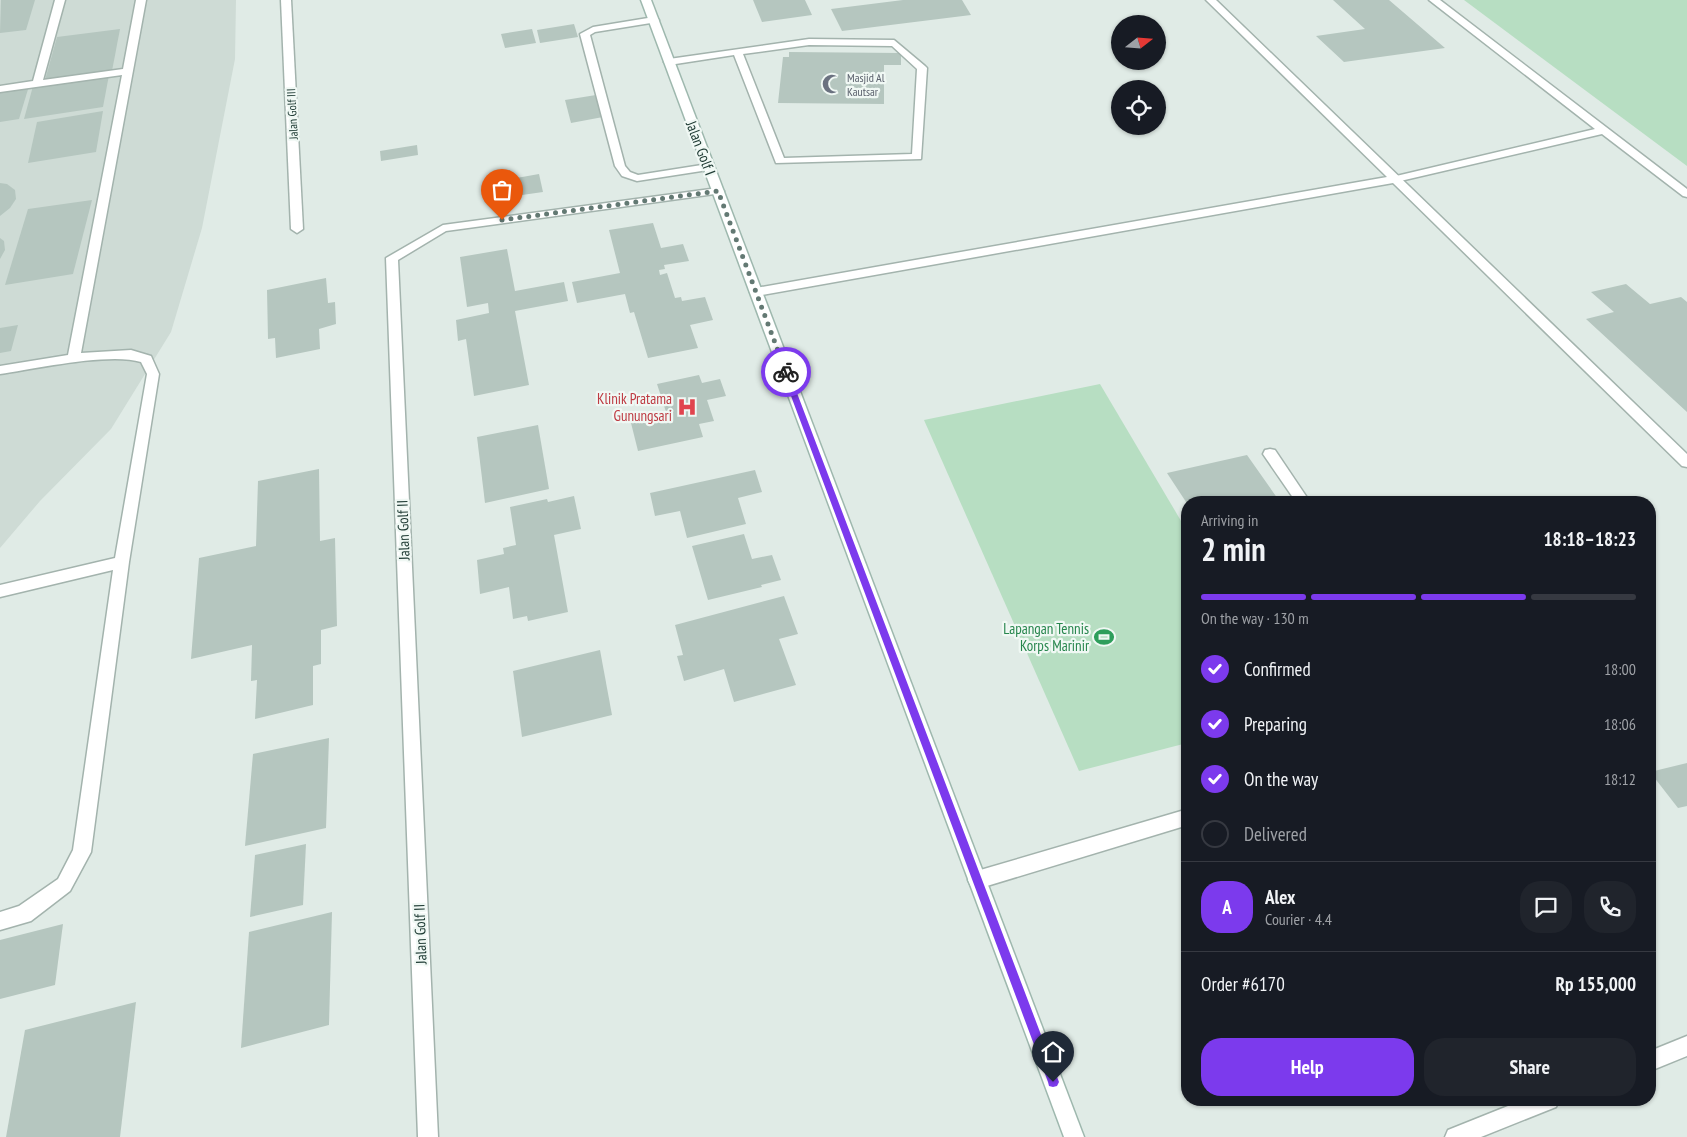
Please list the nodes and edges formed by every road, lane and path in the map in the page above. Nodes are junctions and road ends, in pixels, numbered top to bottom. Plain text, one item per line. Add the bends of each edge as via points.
1 (60, 0) edge
2 (141, 0) edge
3 (286, 0) edge
4 (646, 0) edge
5 (1211, 0) edge
6 (1434, 0) edge
7 (654, 20) junction
8 (737, 52) junction
9 (669, 62) junction
10 (128, 71) junction
11 (37, 84) junction
12 (0, 89) edge
13 (1604, 130) junction
14 (708, 167) junction
15 (1396, 179) junction
16 (718, 191) junction
17 (1687, 194) edge
18 (297, 229) dead end
19 (756, 292) junction
20 (74, 358) junction
21 (0, 370) edge
22 (1270, 454) dead end
23 (1687, 462) edge
24 (1299, 496) edge
25 (122, 562) junction
26 (0, 591) edge
27 (1181, 819) edge
28 (977, 880) junction
29 (0, 921) edge
30 (1687, 1046) edge
31 (1656, 1059) edge
32 (1534, 1106) edge
33 (428, 1137) edge
34 (1074, 1137) edge
35 (1455, 1137) edge

1 - 11 street
2 - 10 street
3 - 18 street, Jalan Golf III
4 - 7 street, Jalan Golf I
5 - 15 street
6 - 13 street
7 - 9 street, Jalan Golf I
7 - 14 street via 584,34 620,166
8 - 8 street via 809,42 894,42 922,68 917,157 780,161
8 - 9 street
9 - 14 street, Jalan Golf I
10 - 11 street
10 - 20 street
11 - 12 street
13 - 15 street
13 - 17 street
14 - 16 street, Jalan Golf I
15 - 19 street
15 - 23 street
16 - 19 street, Jalan Golf I
16 - 33 street, Jalan Golf II via 443,228 392,258
19 - 28 street, Jalan Golf I
20 - 21 street
20 - 25 street via 130,354 146,359 153,374
22 - 24 street
25 - 26 street
25 - 29 street via 82,852 64,886 24,914
27 - 28 street
28 - 34 street, Jalan Golf I
30 - 31 street
32 - 35 street

